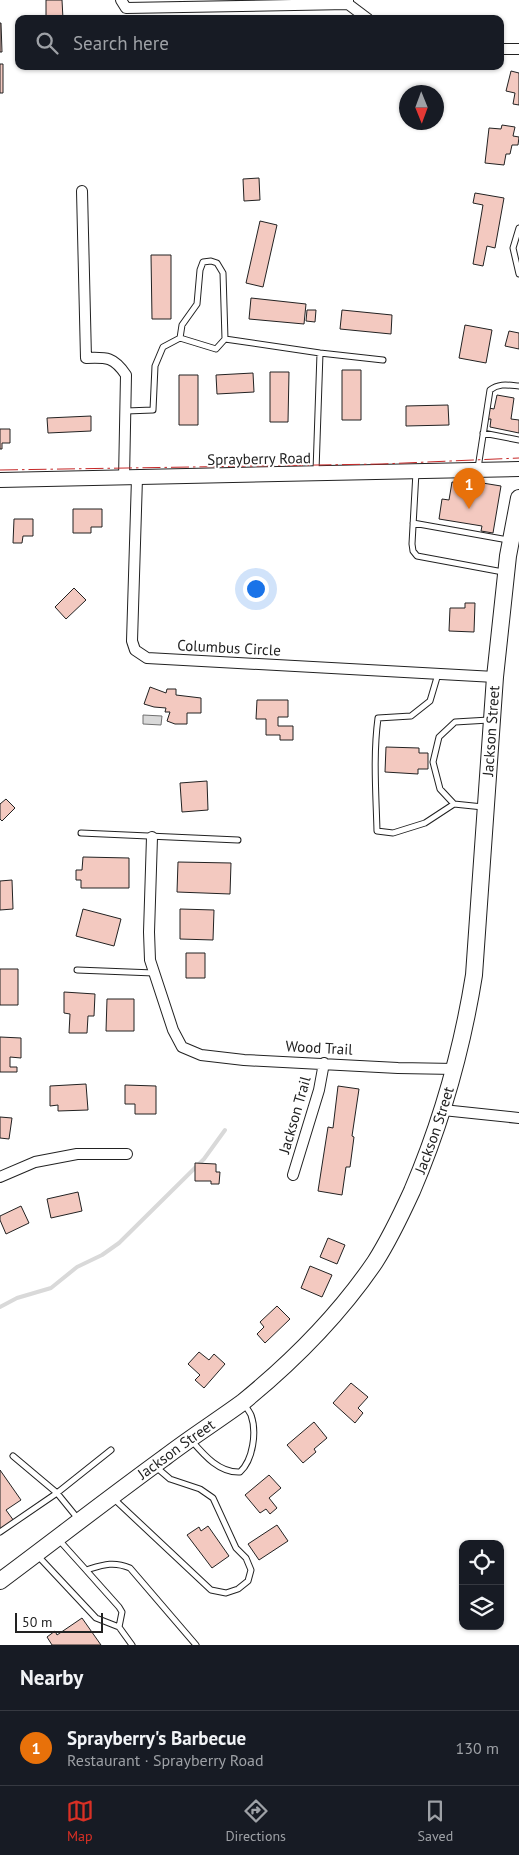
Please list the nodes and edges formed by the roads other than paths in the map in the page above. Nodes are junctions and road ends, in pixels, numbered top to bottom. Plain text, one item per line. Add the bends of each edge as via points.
1 (121, 0) edge
2 (348, 2) edge
3 (363, 15) edge
4 (504, 49) edge
5 (519, 49) edge
6 (82, 191) dead end
7 (519, 228) edge
8 (519, 274) edge
9 (180, 338) junction
10 (225, 339) junction
11 (320, 353) junction
12 (383, 360) dead end
13 (519, 386) edge
14 (126, 410) junction
15 (483, 433) junction
16 (519, 440) edge
17 (477, 470) junction
18 (519, 470) edge
19 (416, 472) junction
20 (316, 474) junction
21 (130, 478) junction
22 (0, 480) edge
23 (519, 498) edge
24 (413, 523) junction
25 (511, 541) junction
26 (506, 573) junction
27 (438, 674) junction
28 (495, 677) junction
29 (492, 720) junction
30 (454, 804) junction
31 (486, 807) junction
32 (81, 833) dead end
33 (152, 838) junction
34 (238, 840) dead end
35 (77, 970) dead end
36 (154, 973) junction
37 (324, 1064) junction
38 (455, 1069) junction
39 (443, 1110) junction
40 (519, 1118) edge
41 (127, 1154) dead end
42 (293, 1175) dead end
43 (0, 1178) edge
44 (242, 1402) junction
45 (190, 1438) junction
46 (111, 1450) dead end
47 (13, 1456) dead end
48 (154, 1465) junction
49 (57, 1493) junction
50 (112, 1498) junction
51 (80, 1522) junction
52 (0, 1532) edge
53 (58, 1538) junction
54 (36, 1554) junction
55 (86, 1570) junction
56 (0, 1581) edge
57 (118, 1627) junction
58 (132, 1645) edge
59 (196, 1645) edge

1 - 2 street via 126,8
2 - 3 street
4 - 5 street
6 - 14 street, Columbus Circle via 86,358 105,357 118,363 126,375
7 - 8 lane via 513,248
9 - 10 lane via 216,349
9 - 10 lane via 182,325 197,304 203,262 211,261 224,272
9 - 14 lane via 162,347 154,366 153,410
10 - 11 lane
11 - 12 lane
11 - 20 lane
13 - 15 lane via 501,385 490,390
14 - 21 street, Columbus Circle
15 - 16 lane
15 - 17 lane
17 - 18 street, Sprayberry Road
17 - 19 street, Sprayberry Road
19 - 20 street, Sprayberry Road
19 - 24 lane
20 - 21 street, Sprayberry Road
21 - 22 street, Sprayberry Road
21 - 27 street, Columbus Circle via 132,641 135,650 147,658
23 - 25 main road, Jackson Street
24 - 25 lane
24 - 26 lane via 412,544 417,556
25 - 26 main road, Jackson Street
26 - 28 main road, Jackson Street
27 - 28 street, Columbus Circle
27 - 30 lane via 430,701 411,716 378,718 375,739 377,831 393,833 425,823
28 - 29 main road, Jackson Street
29 - 30 lane via 455,722 439,737 433,762 440,789
29 - 31 main road, Jackson Street
30 - 31 lane
31 - 38 main road, Jackson Street via 474,975
32 - 33 lane
33 - 34 lane
33 - 36 street via 149,932
35 - 36 lane
36 - 37 street, Wood Trail via 182,1047 201,1054 244,1060
37 - 38 street, Wood Trail
37 - 42 street, Jackson Trail
38 - 39 main road, Jackson Street
39 - 40 street
39 - 44 main road, Jackson Street via 407,1200 376,1261 328,1322 279,1372
41 - 43 street via 77,1154 35,1162
44 - 45 main road, Jackson Street
44 - 45 lane via 250,1414 252,1429 251,1451 246,1467 240,1472 221,1468
45 - 48 main road, Jackson Street
46 - 49 lane
47 - 49 lane
48 - 50 main road, Jackson Street
48 - 50 lane via 170,1479 200,1489 213,1498 236,1548 246,1558 251,1570 248,1581 238,1589 226,1593 211,1590
49 - 51 lane
49 - 52 lane
50 - 51 main road, Jackson Street
51 - 53 main road, Jackson Street
53 - 54 main road, Jackson Street
53 - 55 lane
54 - 56 main road, Jackson Street
54 - 57 lane via 96,1618
55 - 57 lane via 122,1612
55 - 59 lane via 119,1564 130,1568
57 - 58 lane

